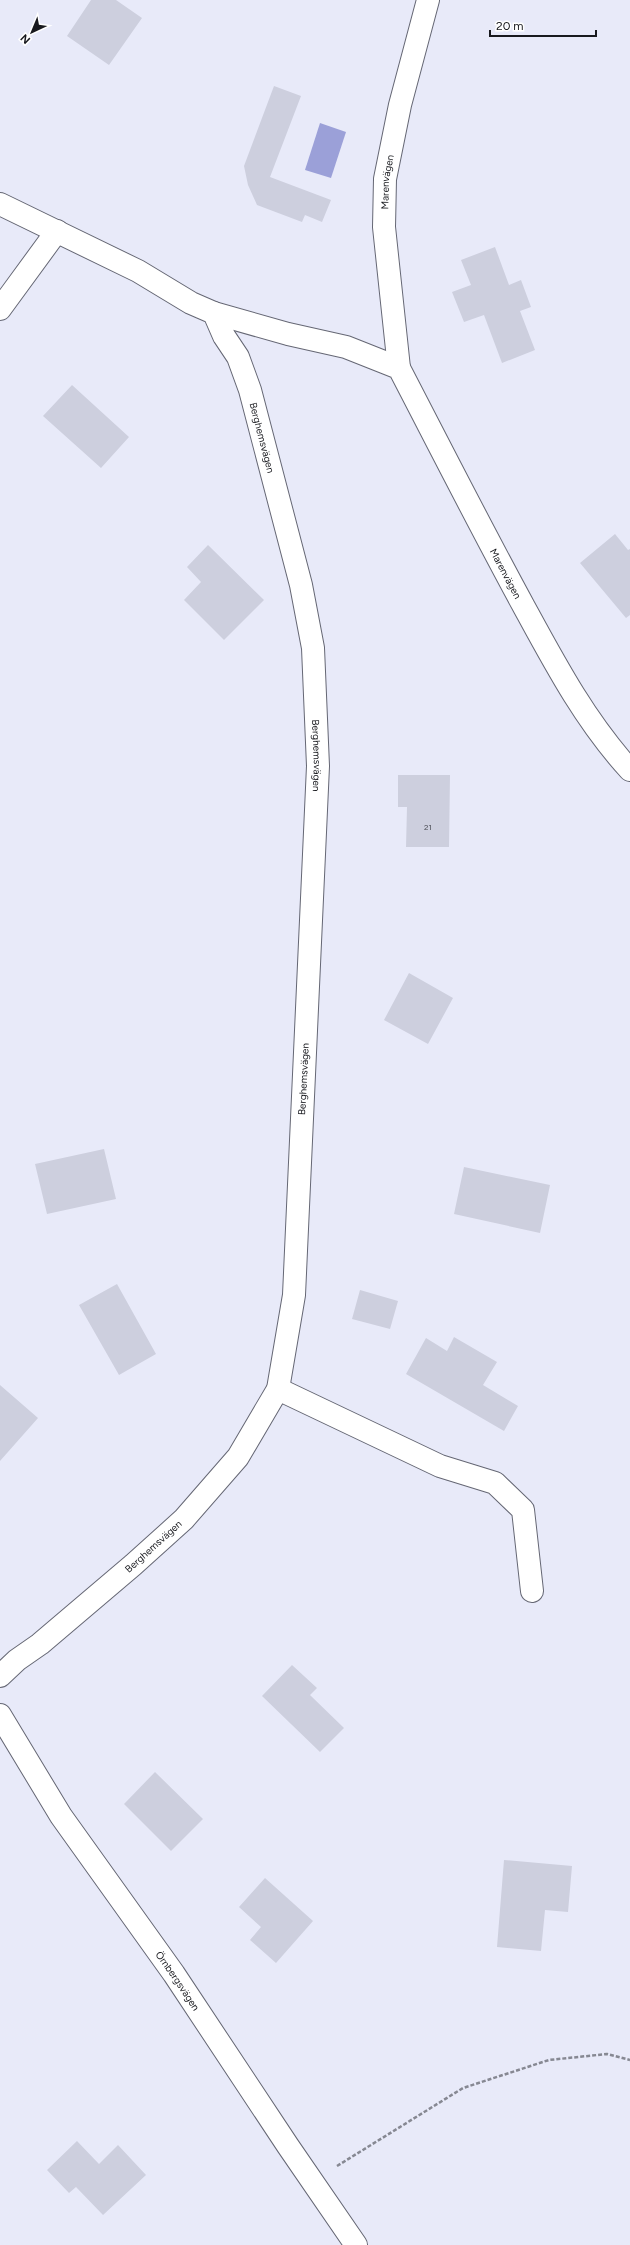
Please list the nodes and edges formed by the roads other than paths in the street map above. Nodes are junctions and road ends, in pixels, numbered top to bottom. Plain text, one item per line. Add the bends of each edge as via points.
1 (428, 0) edge
2 (0, 204) edge
3 (57, 231) junction
4 (0, 309) edge
5 (214, 313) junction
6 (399, 368) junction
7 (630, 770) edge
8 (278, 1389) junction
9 (532, 1591) dead end
10 (0, 1676) edge
11 (0, 1715) edge
12 (356, 2245) edge

1 - 6 street, Marenvägen via 400,106 385,179 384,227
2 - 3 street
3 - 4 street
3 - 5 street via 138,271 191,303
5 - 6 street via 346,347
5 - 8 street, Berghemsvägen via 224,336 238,356 250,390 301,585 313,648 318,766 294,1296
6 - 7 street, Marenvägen via 559,672 609,747
8 - 9 street via 440,1466 495,1483 523,1510
8 - 10 street, Berghemsvägen via 238,1457 184,1519
11 - 12 street, Örnbergsvägen via 61,1816 174,1974

